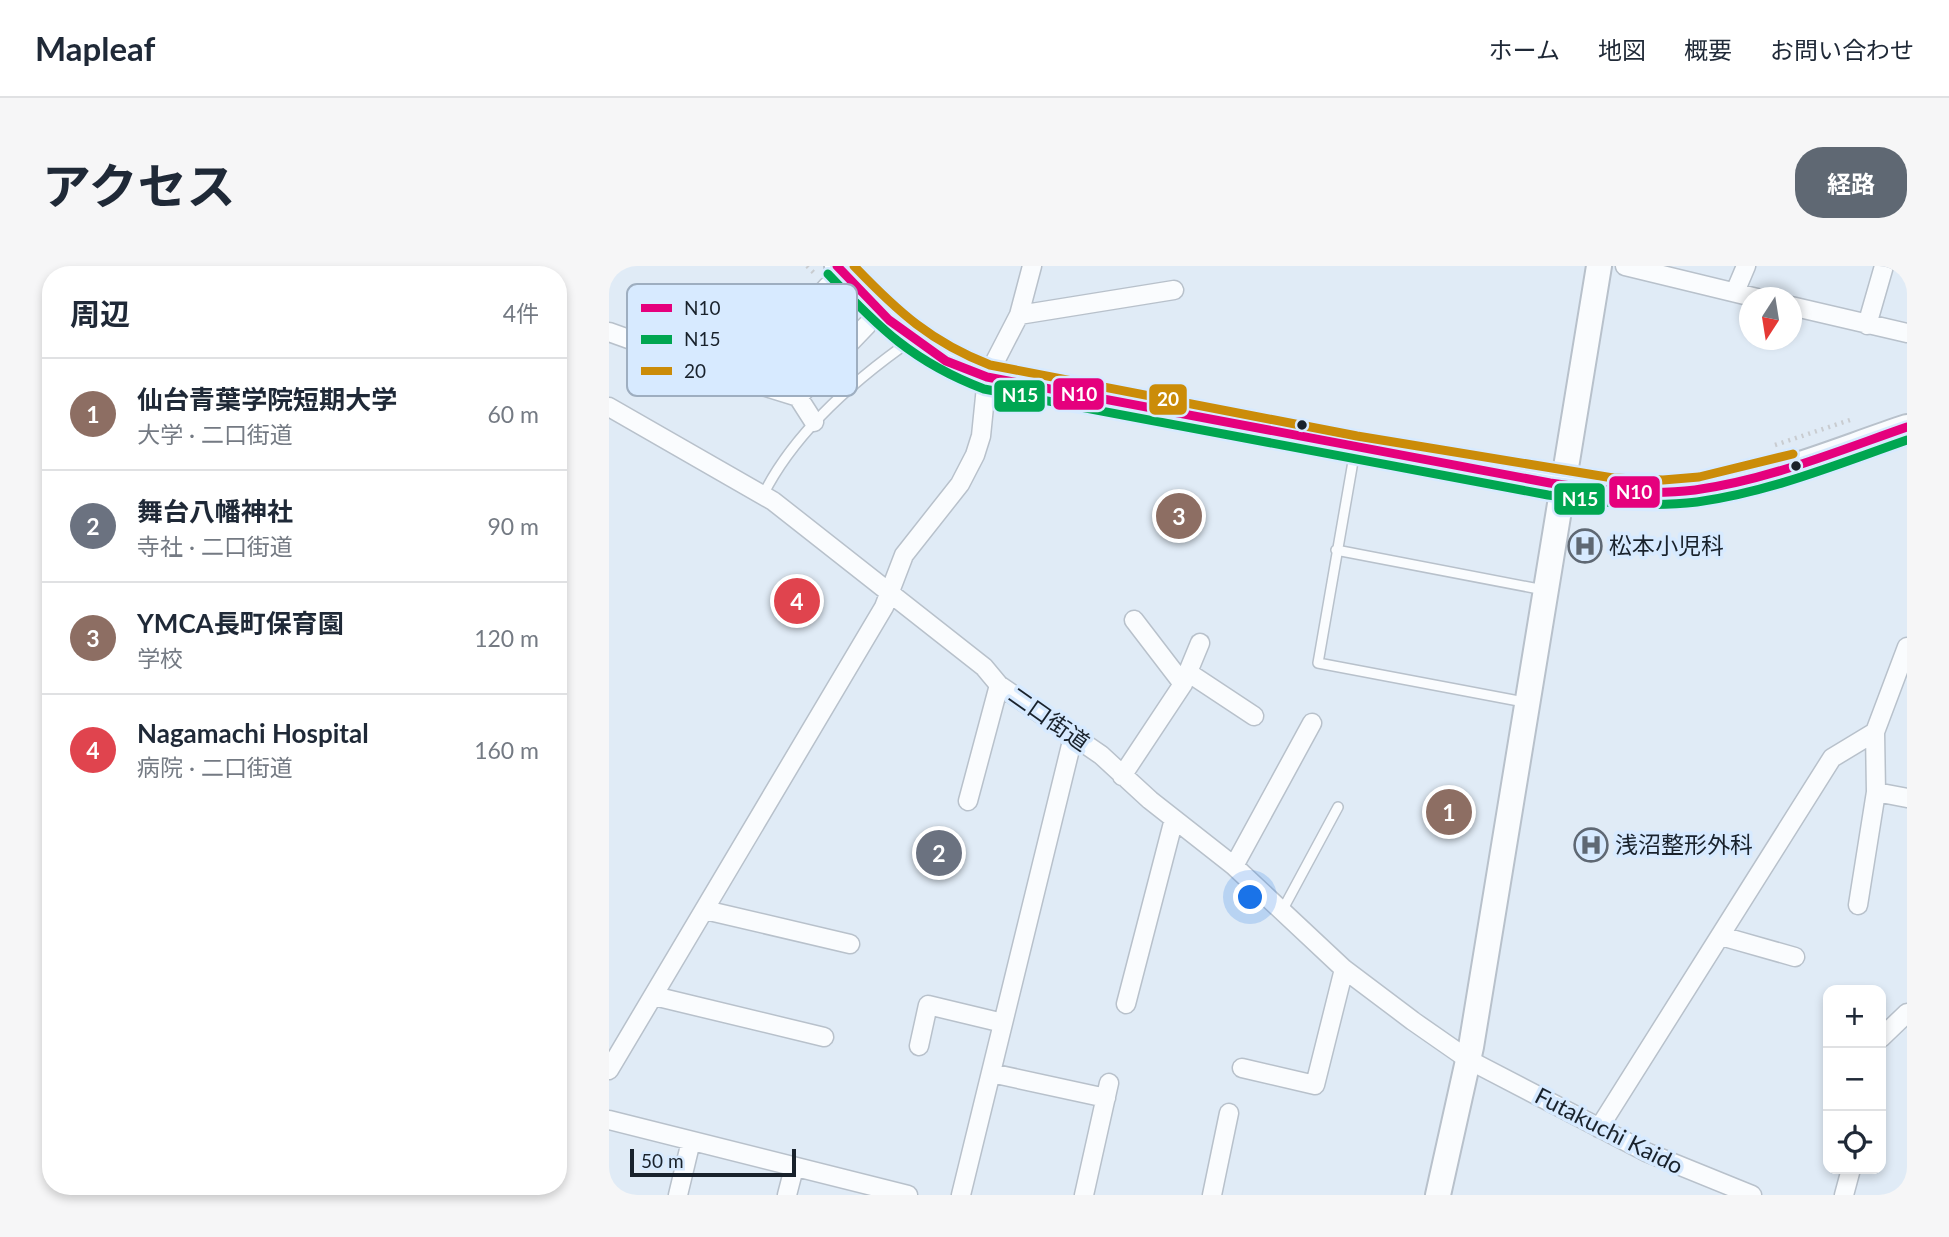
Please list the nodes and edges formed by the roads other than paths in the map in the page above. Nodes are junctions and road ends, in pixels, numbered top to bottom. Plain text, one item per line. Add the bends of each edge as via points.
1 (1032, 266) edge
2 (1599, 266) edge
3 (1625, 266) edge
4 (1746, 266) edge
5 (1884, 266) edge
6 (1174, 290) dead end
7 (1735, 292) junction
8 (1739, 293) edge
9 (857, 295) edge
10 (1802, 309) edge
11 (1019, 315) junction
12 (867, 325) dead end
13 (1867, 325) junction
14 (609, 332) edge
15 (1907, 333) edge
16 (857, 335) edge
17 (627, 338) edge
18 (914, 338) junction
19 (987, 377) junction
20 (857, 386) edge
21 (795, 396) edge
22 (845, 396) edge
23 (798, 397) joint
24 (609, 407) edge
25 (814, 422) junction
26 (1907, 426) edge
27 (1355, 448) junction
28 (1565, 484) junction
29 (763, 495) junction
30 (1336, 550) junction
31 (1546, 591) junction
32 (888, 594) junction
33 (1134, 621) dead end
34 (1200, 643) dead end
35 (1907, 647) edge
36 (1186, 678) junction
37 (1901, 680) edge
38 (999, 685) junction
39 (1528, 703) junction
40 (1254, 716) dead end
41 (1311, 723) dead end
42 (1875, 732) junction
43 (1073, 737) junction
44 (1122, 776) junction
45 (1876, 792) junction
46 (1907, 798) edge
47 (968, 801) dead end
48 (1338, 807) dead end
49 (1174, 819) junction
50 (1234, 866) junction
51 (1858, 905) dead end
52 (1283, 909) junction
53 (705, 910) junction
54 (1721, 936) junction
55 (850, 944) dead end
56 (1795, 957) dead end
57 (1344, 969) junction
58 (654, 996) junction
59 (1126, 1004) dead end
60 (1907, 1013) edge
61 (1003, 1023) junction
62 (1886, 1033) edge
63 (824, 1037) dead end
64 (919, 1046) dead end
65 (1469, 1060) junction
66 (1242, 1068) dead end
67 (609, 1070) edge
68 (991, 1073) junction
69 (1229, 1114) dead end
70 (609, 1120) edge
71 (1599, 1128) junction
72 (691, 1141) junction
73 (794, 1168) junction
74 (1850, 1174) edge
75 (831, 1177) junction
76 (678, 1195) edge
77 (787, 1195) edge
78 (827, 1195) edge
79 (908, 1195) edge
80 (961, 1195) edge
81 (1084, 1195) edge
82 (1212, 1195) edge
83 (1438, 1195) edge
84 (1752, 1195) edge
85 (1844, 1195) edge

1 - 11 street
2 - 28 street
3 - 7 street
4 - 7 street
5 - 13 street
6 - 11 street
7 - 8 street
9 - 18 street
10 - 13 street
11 - 19 street
12 - 16 street
13 - 15 street
14 - 17 street
18 - 19 street via 946,361
18 - 20 lane
19 - 27 street
19 - 32 street via 975,455 960,484 904,555
21 - 23 street
22 - 25 lane
23 - 25 street
24 - 29 street, 二口街道
25 - 29 lane via 775,471
26 - 28 street via 1796,466 1701,489 1663,492
27 - 28 street
27 - 30 lane
28 - 31 street
29 - 32 street, 二口街道
30 - 31 lane
30 - 39 lane via 1318,663
31 - 39 street
32 - 38 street, 二口街道 via 984,667
32 - 53 street
33 - 36 street
34 - 36 street
35 - 37 street
36 - 40 street
36 - 44 street
37 - 42 street
38 - 43 street, 二口街道
38 - 47 street
39 - 65 street
41 - 50 street
42 - 45 street
42 - 54 street via 1832,758
43 - 44 street, 二口街道
43 - 61 street
44 - 49 street, 二口街道
45 - 46 street
45 - 51 street
48 - 52 lane
49 - 50 street, 二口街道
49 - 59 street
50 - 52 street, 二口街道
52 - 57 street, 二口街道
53 - 55 street
53 - 58 street
54 - 56 street
54 - 71 street
57 - 65 street, 二口街道
57 - 66 street via 1315,1085
58 - 63 street
58 - 67 street
60 - 62 street
61 - 64 street via 928,1005
61 - 68 street
65 - 71 street, Futakuchi Kaido
65 - 83 street
68 - 80 street
68 - 81 street via 1107,1091
69 - 82 street
70 - 72 street
71 - 84 street, Futakuchi Kaido
72 - 73 street
72 - 76 street
73 - 75 street
73 - 77 street
74 - 85 street
75 - 78 street
75 - 79 street

